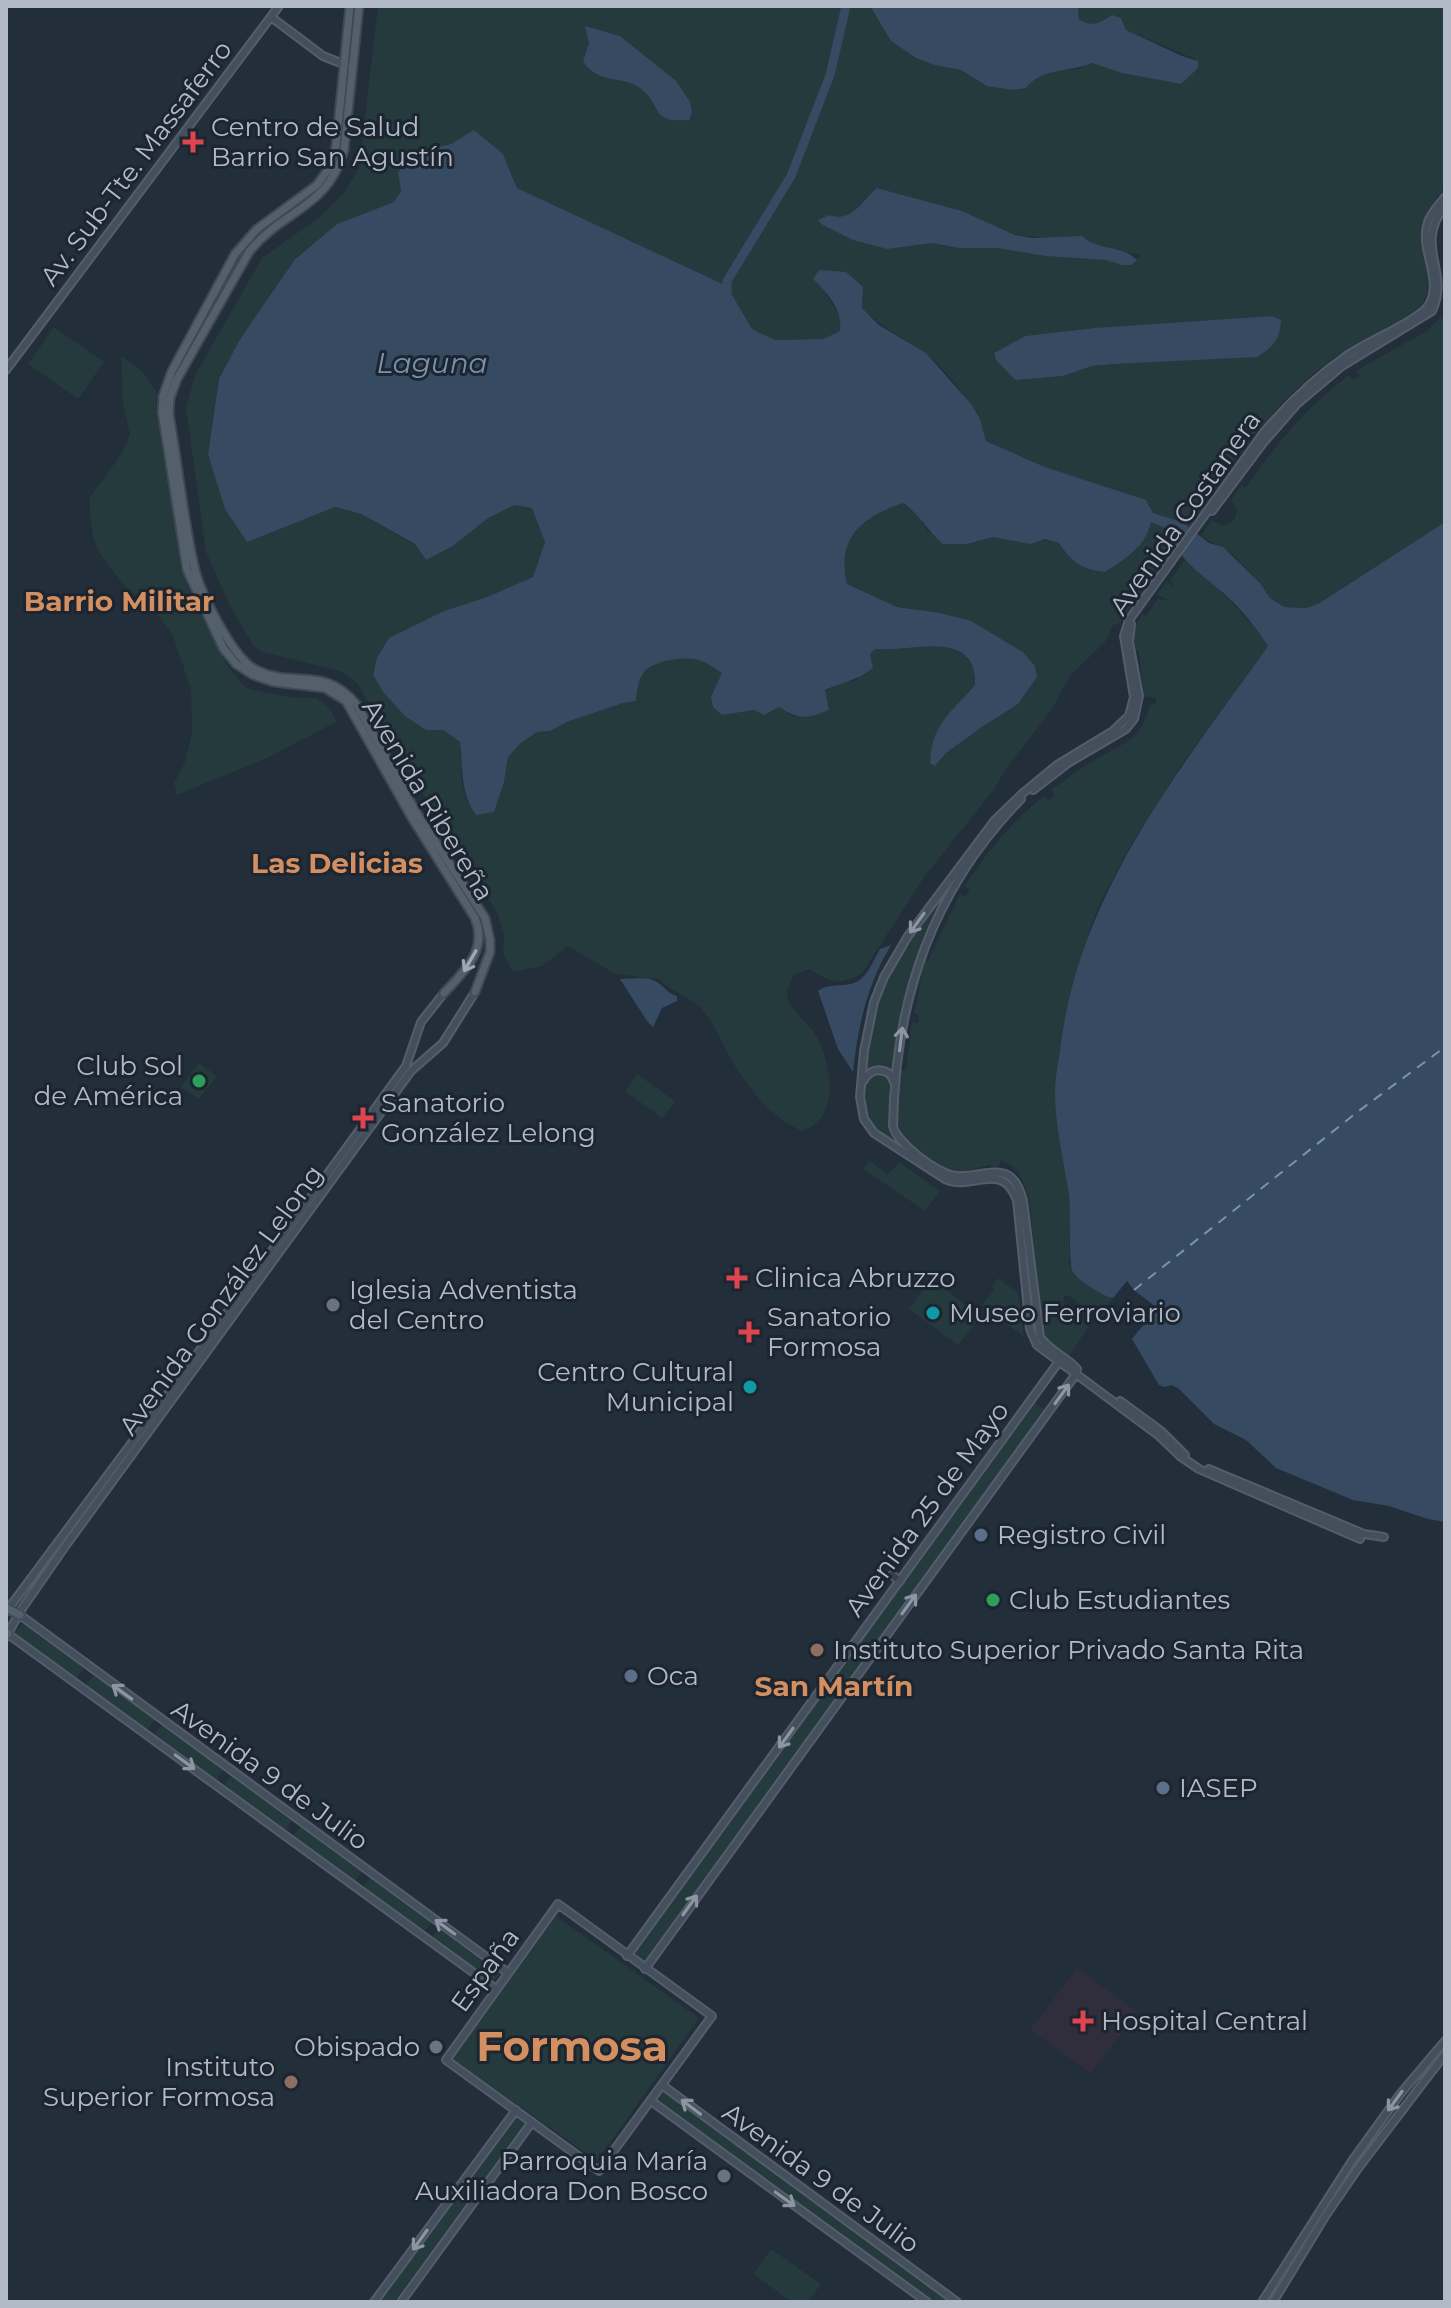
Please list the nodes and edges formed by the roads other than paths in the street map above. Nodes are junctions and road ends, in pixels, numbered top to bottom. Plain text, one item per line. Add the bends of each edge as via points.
1 (279, 6) edge
2 (350, 6) edge
3 (359, 6) edge
4 (271, 17) junction
5 (343, 65) junction
6 (353, 68) junction
7 (1445, 197) edge
8 (1445, 205) edge
9 (1433, 264) junction
10 (6, 370) edge
11 (1085, 750) junction
12 (475, 992) joint
13 (444, 993) joint
14 (861, 1084) junction
15 (896, 1085) junction
16 (1060, 1360) junction
17 (1077, 1372) junction
18 (1384, 1537) dead end
19 (1360, 1539) dead end
20 (892, 1575) dead end
21 (900, 1581) junction
22 (7, 1610) edge
23 (20, 1615) junction
24 (7, 1634) edge
25 (627, 1956) junction
26 (645, 1969) junction
27 (508, 1973) junction
28 (496, 1989) junction
29 (1445, 2041) edge
30 (1445, 2054) edge
31 (662, 2085) junction
32 (651, 2101) junction
33 (516, 2110) junction
34 (532, 2122) junction
35 (374, 2302) edge
36 (401, 2302) edge
37 (927, 2302) edge
38 (957, 2302) edge
39 (1262, 2302) edge
40 (1273, 2302) edge

1 - 4 main road, Av. Sub-Tte. Massaferro
2 - 5 main road, Avenida Ribereña
3 - 6 main road, Avenida Ribereña
4 - 5 main road
4 - 10 main road, Av. Sub-Tte. Massaferro
5 - 6 main road
5 -> 13 main road, Avenida Ribereña via 330,167 317,185 257,229 235,254 172,371 162,412 187,570 223,648 253,675 325,688 346,701 475,918 476,951 469,967
6 - 12 main road, Avenida Ribereña via 344,150 335,176 249,252 177,379 169,414 194,567 221,627 235,652 257,670 323,680 344,690 357,705 416,812 485,918 490,952
7 - 9 main road, Avenida Costanera via 1425,232
8 - 9 main road, Avenida Costanera via 1432,227
9 - 11 main road, Avenida Costanera via 1428,307 1345,356 1265,431 1131,626 1139,696 1134,719 1126,729
11 -> 14 main road, Avenida Costanera via 1039,779 995,820 908,936 874,1002
15 -> 11 main road, Avenida Costanera via 916,970 948,895 1002,818
12 - 23 main road, Avenida González Lelong via 443,1043 408,1074
13 - 22 main road, Avenida González Lelong via 421,1022 406,1066
14 - 15 main road via 879,1070 890,1074
14 - 16 main road, Avenida Costanera via 862,1113 874,1133 951,1182 988,1177 1010,1187 1017,1200 1033,1338
15 - 16 main road, Avenida Costanera via 893,1126 904,1146 952,1176 1000,1173 1020,1190 1038,1329
16 - 17 main road, Avenida Costanera
16 - 21 main road, Avenida 25 de Mayo
17 - 18 main road, Avenida Costanera via 1202,1466 1364,1534
17 - 19 main road, Avenida Costanera via 1199,1469
26 -> 17 main road, Avenida 25 de Mayo
20 - 21 street
21 -> 25 main road, Avenida 25 de Mayo
22 - 23 main road, Avenida 9 de Julio
23 - 24 main road, Avenida González Lelong
27 -> 23 main road, Avenida 9 de Julio
24 -> 28 main road, Avenida 9 de Julio
25 - 26 main road
25 - 27 main road, España via 558,1904
26 - 31 main road via 712,2016
27 - 28 main road, España
28 - 33 main road, España via 446,2060
29 -> 39 main road via 1352,2161
30 - 40 main road via 1351,2179
31 - 32 main road
38 -> 31 main road, Avenida 9 de Julio
32 - 34 main road via 599,2171
32 -> 37 main road, Avenida 9 de Julio
33 - 34 main road
33 -> 35 main road
34 - 36 main road

